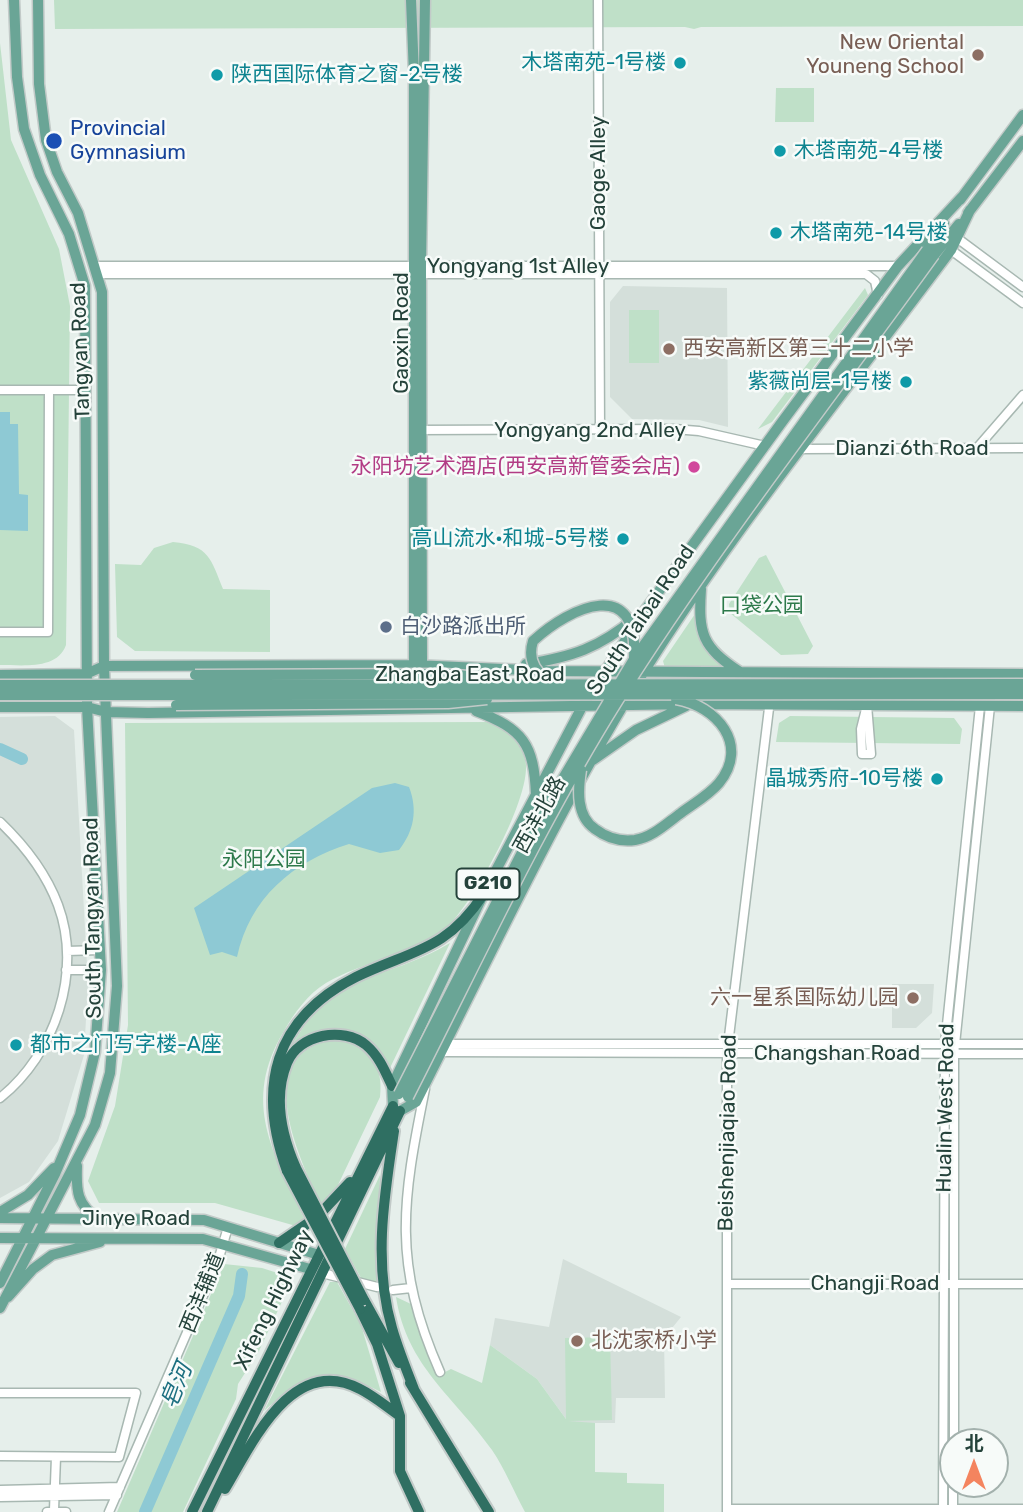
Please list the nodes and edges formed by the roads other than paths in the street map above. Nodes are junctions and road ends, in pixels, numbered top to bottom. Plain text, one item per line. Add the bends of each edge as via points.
1 (14, 0) edge
2 (38, 0) edge
3 (411, 0) edge
4 (425, 0) edge
5 (598, 0) edge
6 (1023, 115) edge
7 (1023, 141) edge
8 (962, 197) junction
9 (970, 210) junction
10 (957, 238) junction
11 (951, 250) junction
12 (930, 253) junction
13 (898, 266) junction
14 (97, 270) junction
15 (418, 270) junction
16 (599, 270) junction
17 (1023, 287) edge
18 (878, 295) junction
19 (1023, 303) edge
20 (0, 390) edge
21 (49, 390) junction
22 (86, 390) junction
23 (1023, 395) edge
24 (418, 430) junction
25 (600, 430) junction
26 (765, 446) junction
27 (977, 448) junction
28 (1023, 448) edge
29 (802, 449) junction
30 (701, 587) junction
31 (646, 609) junction
32 (0, 632) edge
33 (634, 659) junction
34 (418, 665) junction
35 (104, 666) junction
36 (155, 666) junction
37 (499, 668) junction
38 (606, 671) junction
39 (645, 671) junction
40 (741, 672) junction
41 (772, 673) junction
42 (86, 674) junction
43 (1023, 674) edge
44 (0, 675) edge
45 (0, 684) edge
46 (571, 684) junction
47 (1023, 684) edge
48 (547, 689) junction
49 (1023, 694) edge
50 (0, 695) edge
51 (651, 695) junction
52 (692, 704) junction
53 (583, 705) junction
54 (624, 705) junction
55 (770, 705) junction
56 (867, 705) junction
57 (985, 706) junction
58 (1023, 706) edge
59 (0, 707) edge
60 (87, 707) junction
61 (472, 709) junction
62 (106, 712) junction
63 (148, 713) junction
64 (586, 763) junction
65 (536, 794) junction
66 (0, 822) edge
67 (483, 895) junction
68 (100, 950) junction
69 (67, 951) junction
70 (66, 970) junction
71 (101, 971) junction
72 (728, 1043) junction
73 (945, 1044) junction
74 (956, 1044) junction
75 (1023, 1044) edge
76 (444, 1048) junction
77 (727, 1053) junction
78 (949, 1054) junction
79 (1023, 1054) edge
80 (427, 1080) junction
81 (399, 1092) junction
82 (0, 1098) edge
83 (397, 1108) junction
84 (395, 1122) junction
85 (77, 1161) junction
86 (59, 1163) junction
87 (291, 1170) junction
88 (357, 1175) junction
89 (0, 1212) edge
90 (31, 1218) junction
91 (0, 1219) edge
92 (47, 1219) junction
93 (87, 1219) junction
94 (99, 1219) junction
95 (228, 1227) junction
96 (35, 1237) junction
97 (0, 1238) edge
98 (20, 1238) junction
99 (87, 1238) junction
100 (117, 1238) junction
101 (279, 1243) junction
102 (222, 1244) junction
103 (319, 1255) junction
104 (0, 1258) edge
105 (316, 1271) junction
106 (2, 1279) edge
107 (727, 1284) junction
108 (943, 1284) junction
109 (955, 1284) junction
110 (1023, 1284) edge
111 (377, 1287) dead end
112 (411, 1288) junction
113 (393, 1290) dead end
114 (1, 1305) edge
115 (362, 1305) junction
116 (440, 1373) dead end
117 (414, 1389) junction
118 (0, 1393) edge
119 (400, 1416) junction
120 (954, 1428) edge
121 (0, 1456) edge
122 (56, 1457) junction
123 (0, 1490) edge
124 (119, 1491) junction
125 (55, 1492) junction
126 (0, 1497) edge
127 (1023, 1509) edge
128 (50, 1511) edge
129 (727, 1511) edge
130 (943, 1511) edge
131 (953, 1511) edge
132 (66, 1512) edge
133 (109, 1512) edge
134 (192, 1512) edge
135 (209, 1512) edge
136 (419, 1512) edge
137 (489, 1512) edge

1 - 22 main road, Tangyan Road via 24,129 69,234 85,286
2 - 14 main road, Tangyan Road via 39,85 46,140
3 - 15 main road, Gaoxin Road
4 - 15 main road, Gaoxin Road
5 - 16 street, Gaoge Alley
6 - 8 main road, South Taibai Road
7 - 9 main road, South Taibai Road
8 - 12 main road, South Taibai Road
8 - 13 main road, South Taibai Road
9 - 10 main road, South Taibai Road
9 - 12 main road, South Taibai Road
10 - 11 main road, South Taibai Road
10 - 17 street
11 - 19 street
11 - 29 main road, South Taibai Road
12 - 33 main road, South Taibai Road, bridge
12 - 64 main road, South Taibai Road, bridge via 618,700
13 - 16 street, Yongyang 1st Alley
13 - 18 main road, South Taibai Road
14 - 15 street, Yongyang 1st Alley
14 - 35 main road, Tangyan Road via 102,292
15 - 16 street, Yongyang 1st Alley
15 - 24 main road, Gaoxin Road
16 - 18 street, Yongyang 1st Alley via 866,274 875,281
16 - 25 street, Gaoge Alley
18 - 26 main road, South Taibai Road
20 - 21 street
21 - 22 street
21 - 32 street via 48,632
22 - 42 main road, Tangyan Road
23 - 27 street
24 - 25 street, Yongyang 2nd Alley
24 - 34 main road, Gaoxin Road
25 - 26 street, Yongyang 2nd Alley via 699,431
26 - 31 main road, South Taibai Road
27 - 28 street, Dianzi 6th Road
27 - 29 street, Dianzi 6th Road
29 - 30 main road, South Taibai Road
30 - 39 main road, South Taibai Road
30 - 40 main road via 705,639 717,656
31 - 37 main road via 596,646 562,658
31 - 38 main road, South Taibai Road
33 - 46 main road, bridge via 635,640 623,613 610,606 585,606 543,632 530,651 541,674
33 - 81 main road, South Taibai Road, bridge via 540,817
34 - 36 main road
34 - 37 main road
35 - 36 main road
35 - 42 main road
35 - 62 main road, Tangyan Road
36 - 48 main road, bridge via 195,675 446,674
37 - 38 main road
38 - 39 main road
38 - 53 main road, 西沣北路 / G210
39 - 40 main road
39 - 54 main road, 西沣北路
40 - 41 main road
41 - 43 main road
41 - 55 street, Beishenjiaqiao Road
42 - 44 main road
42 - 60 main road, Tangyan Road
45 - 48 main road, Zhangba East Road, bridge
46 - 47 main road, Zhangba East Road, bridge
46 - 48 main road, Zhangba East Road, bridge
48 - 50 main road, Zhangba East Road, bridge
48 - 51 main road, Zhangba East Road, bridge
48 - 63 main road, bridge via 448,703 176,705
49 - 51 main road, Zhangba East Road, bridge
51 - 64 main road, bridge via 686,701 722,721 731,757 712,790 654,833 623,841 606,836 582,814 579,784
52 - 54 main road
52 - 55 main road
52 - 64 main road via 636,730
53 - 54 main road
53 - 61 main road
53 - 65 main road, 西沣北路 / G210
54 - 64 main road, 西沣北路
55 - 56 main road
55 - 72 street, Beishenjiaqiao Road
56 - 56 street via 862,729 862,754 871,754
56 - 57 main road
57 - 58 main road
57 - 73 street, Hualin West Road
57 - 74 street, Hualin West Road
59 - 60 main road
60 - 62 main road
60 - 68 main road, South Tangyan Road
61 - 63 main road
61 - 65 main road via 502,720 525,741 532,754
62 - 63 main road
62 - 85 main road, South Tangyan Road via 115,1032 110,1073 95,1125
64 - 76 main road, 西沣北路
64 - 81 main road, South Taibai Road, bridge
65 - 67 main road, 西沣北路 / G210
66 - 69 street via 29,852 58,904
67 - 81 main road, 西沣北路 / G210
67 - 87 highway via 467,919 440,941 334,989 301,1018 287,1038 272,1096 276,1142
68 - 69 street
68 - 71 main road, South Tangyan Road
69 - 70 street
70 - 71 street
70 - 82 street via 61,1002 39,1057
71 - 86 main road, South Tangyan Road via 95,1052 80,1115
72 - 73 street, Changshan Road
72 - 76 street, Changshan Road
72 - 77 street, Beishenjiaqiao Road
73 - 74 street, Changshan Road
73 - 78 street, Hualin West Road
74 - 75 street, Changshan Road
74 - 78 street, Hualin West Road
76 - 77 street, Changshan Road
76 - 80 main road, 西沣北路
77 - 78 street, Changshan Road
77 - 107 street, Beishenjiaqiao Road
78 - 79 street, Changshan Road
78 - 108 street, Hualin West Road
78 - 109 street, Hualin West Road
80 - 83 main road, 西沣北路 via 416,1102
80 - 112 street via 410,1154 404,1211
81 - 83 main road, 西沣北路
81 - 83 main road
81 - 87 highway via 364,1043 347,1036 320,1037 296,1049 287,1061 281,1101
83 - 84 highway, Xifeng Highway
83 - 88 highway, Xifeng Highway
84 - 105 highway, Xifeng Highway
84 - 117 highway via 383,1201 382,1272 392,1326
85 - 92 main road, South Tangyan Road
85 - 94 main road via 78,1199
86 - 89 main road via 29,1195
86 - 90 main road, South Tangyan Road
87 - 115 highway, bridge
88 - 101 highway via 317,1217
88 - 103 highway, Xifeng Highway
90 - 91 main road, Jinye Road
90 - 92 main road, Jinye Road
90 - 98 main road, South Tangyan Road
92 - 93 main road, Jinye Road
92 - 96 main road, South Tangyan Road
93 - 94 main road, Jinye Road
93 - 99 main road
94 - 95 main road, Jinye Road via 204,1220
95 - 101 main road, Jinye Road
95 - 102 street, 西沣辅道
96 - 98 main road, Jinye Road
96 - 99 main road, Jinye Road
96 - 114 main road, South Tangyan Road
97 - 98 main road, Jinye Road
98 - 106 main road, South Tangyan Road
99 - 100 main road, Jinye Road
100 - 102 main road, Jinye Road via 203,1239
100 - 114 main road via 52,1255
101 - 103 main road, Jinye Road
102 - 105 main road, Jinye Road
102 - 124 street, 西沣辅道
103 - 105 highway, Xifeng Highway
104 - 106 main road
105 - 111 street
105 - 134 highway, Xifeng Highway
105 - 135 highway, Xifeng Highway
107 - 108 street, Changji Road
107 - 129 street, Beishenjiaqiao Road
108 - 109 street, Changji Road
108 - 130 street, Hualin West Road
109 - 110 street, Changji Road
109 - 120 street, Hualin West Road
112 - 113 street
112 - 116 street
115 - 117 highway
115 - 119 highway
117 - 137 highway
118 - 122 street via 136,1393 120,1457
119 - 135 highway via 359,1388 340,1382 302,1388 285,1398 265,1421
119 - 136 highway via 400,1472
121 - 122 street
122 - 125 street
123 - 125 street
124 - 125 street
124 - 133 street, 西沣辅道
125 - 126 street
125 - 128 street
127 - 131 street
128 - 132 street
129 - 130 street
130 - 131 street

